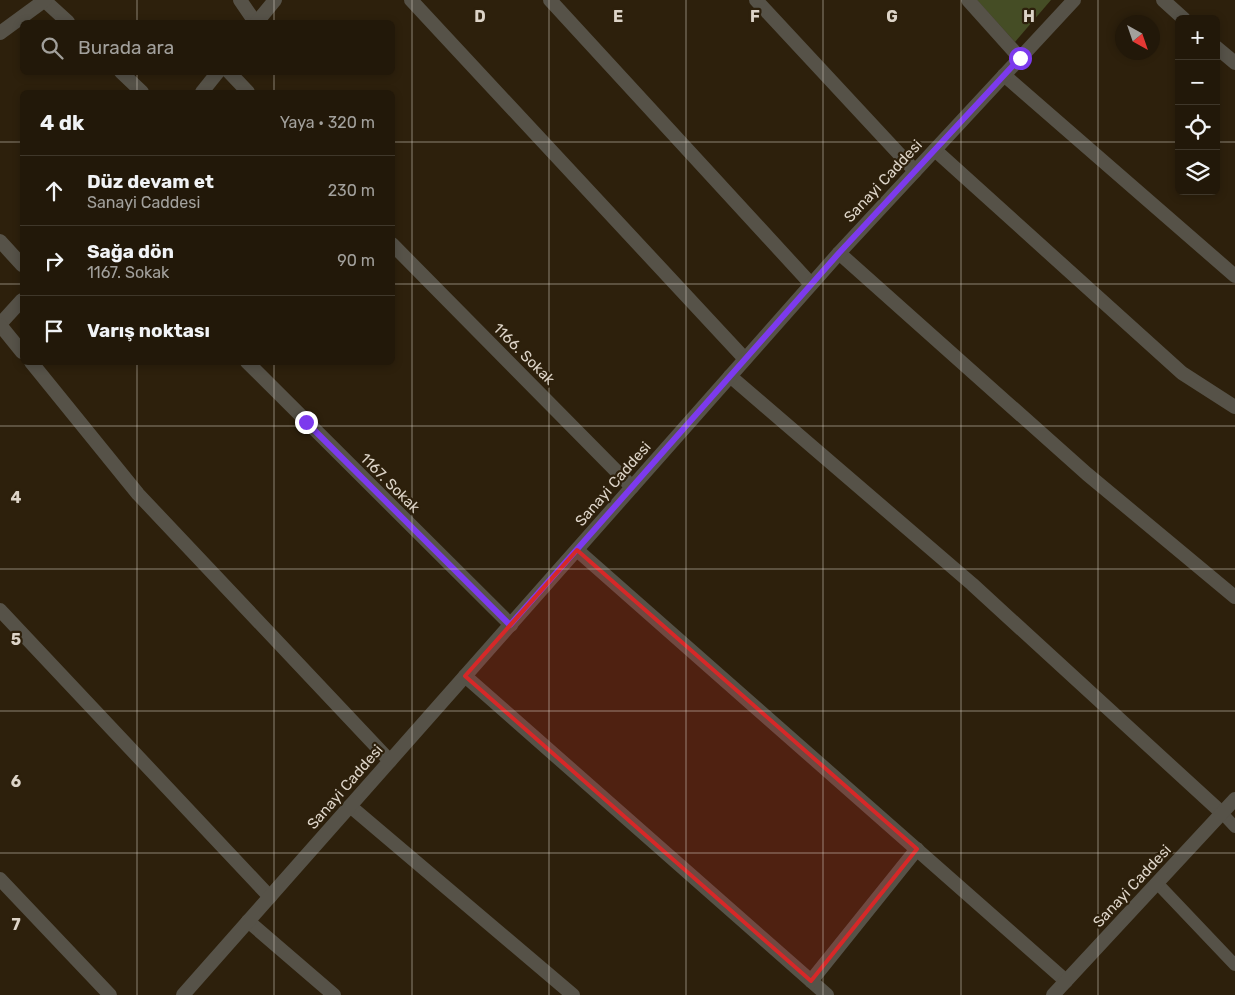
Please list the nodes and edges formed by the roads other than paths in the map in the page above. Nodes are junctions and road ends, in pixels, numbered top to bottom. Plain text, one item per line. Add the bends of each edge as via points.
1 (44, 0) edge
2 (240, 0) edge
3 (275, 0) edge
4 (411, 0) edge
5 (550, 0) edge
6 (756, 0) edge
7 (968, 0) edge
8 (1074, 0) edge
9 (1163, 0) edge
10 (1180, 15) edge
11 (66, 20) edge
12 (255, 20) edge
13 (258, 20) edge
14 (0, 33) edge
15 (1220, 50) edge
16 (1020, 58) junction
17 (1235, 63) edge
18 (123, 75) edge
19 (216, 75) edge
20 (232, 75) edge
21 (1004, 75) junction
22 (140, 90) edge
23 (204, 90) edge
24 (246, 90) edge
25 (935, 150) junction
26 (915, 171) junction
27 (0, 242) edge
28 (395, 247) edge
29 (839, 253) junction
30 (20, 263) edge
31 (1235, 276) edge
32 (811, 284) junction
33 (20, 302) edge
34 (0, 324) edge
35 (20, 349) edge
36 (745, 360) junction
37 (33, 365) edge
38 (250, 365) edge
39 (730, 376) junction
40 (1235, 407) edge
41 (632, 488) junction
42 (577, 550) junction
43 (1235, 597) edge
44 (0, 610) edge
45 (510, 625) junction
46 (465, 676) junction
47 (390, 761) junction
48 (1235, 799) edge
49 (350, 806) junction
50 (1222, 813) junction
51 (1235, 827) edge
52 (917, 850) junction
53 (0, 879) edge
54 (1157, 883) junction
55 (270, 897) junction
56 (248, 921) junction
57 (1235, 965) edge
58 (1066, 980) junction
59 (811, 981) junction
60 (110, 995) edge
61 (183, 995) edge
62 (334, 995) edge
63 (573, 995) edge
64 (827, 995) edge
65 (1053, 995) edge

1 - 11 street
1 - 14 street
2 - 12 street
3 - 13 street
4 - 36 street
5 - 32 street
6 - 26 street
7 - 16 street
8 - 16 street, Sanayi Caddesi
9 - 10 street
15 - 17 street
16 - 21 street, Sanayi Caddesi
18 - 22 street
19 - 23 street
20 - 24 street
21 - 25 street, Sanayi Caddesi
21 - 31 street
25 - 26 street, Sanayi Caddesi
25 - 40 street via 1182,373
26 - 29 street, Sanayi Caddesi
27 - 30 street
28 - 41 street, 1166. Sokak
29 - 32 street, Sanayi Caddesi
29 - 43 street via 1087,474
32 - 36 street, Sanayi Caddesi
33 - 34 street
34 - 35 street
36 - 39 street, Sanayi Caddesi
37 - 47 street via 138,494
38 - 45 street, 1167. Sokak
39 - 41 street, Sanayi Caddesi
39 - 50 street via 972,584
41 - 42 street, Sanayi Caddesi
42 - 45 street, Sanayi Caddesi
42 - 52 street
44 - 55 street
45 - 46 street, Sanayi Caddesi
46 - 47 street, Sanayi Caddesi
46 - 59 street
47 - 49 street, Sanayi Caddesi
48 - 50 street, Sanayi Caddesi
49 - 55 street, Sanayi Caddesi
49 - 63 street
50 - 51 lane
50 - 54 street, Sanayi Caddesi
52 - 58 street
52 - 59 street
53 - 60 street
54 - 57 lane
54 - 58 street, Sanayi Caddesi
55 - 56 street, Sanayi Caddesi
56 - 61 street, Sanayi Caddesi
56 - 62 street
58 - 65 street, Sanayi Caddesi
59 - 64 street

